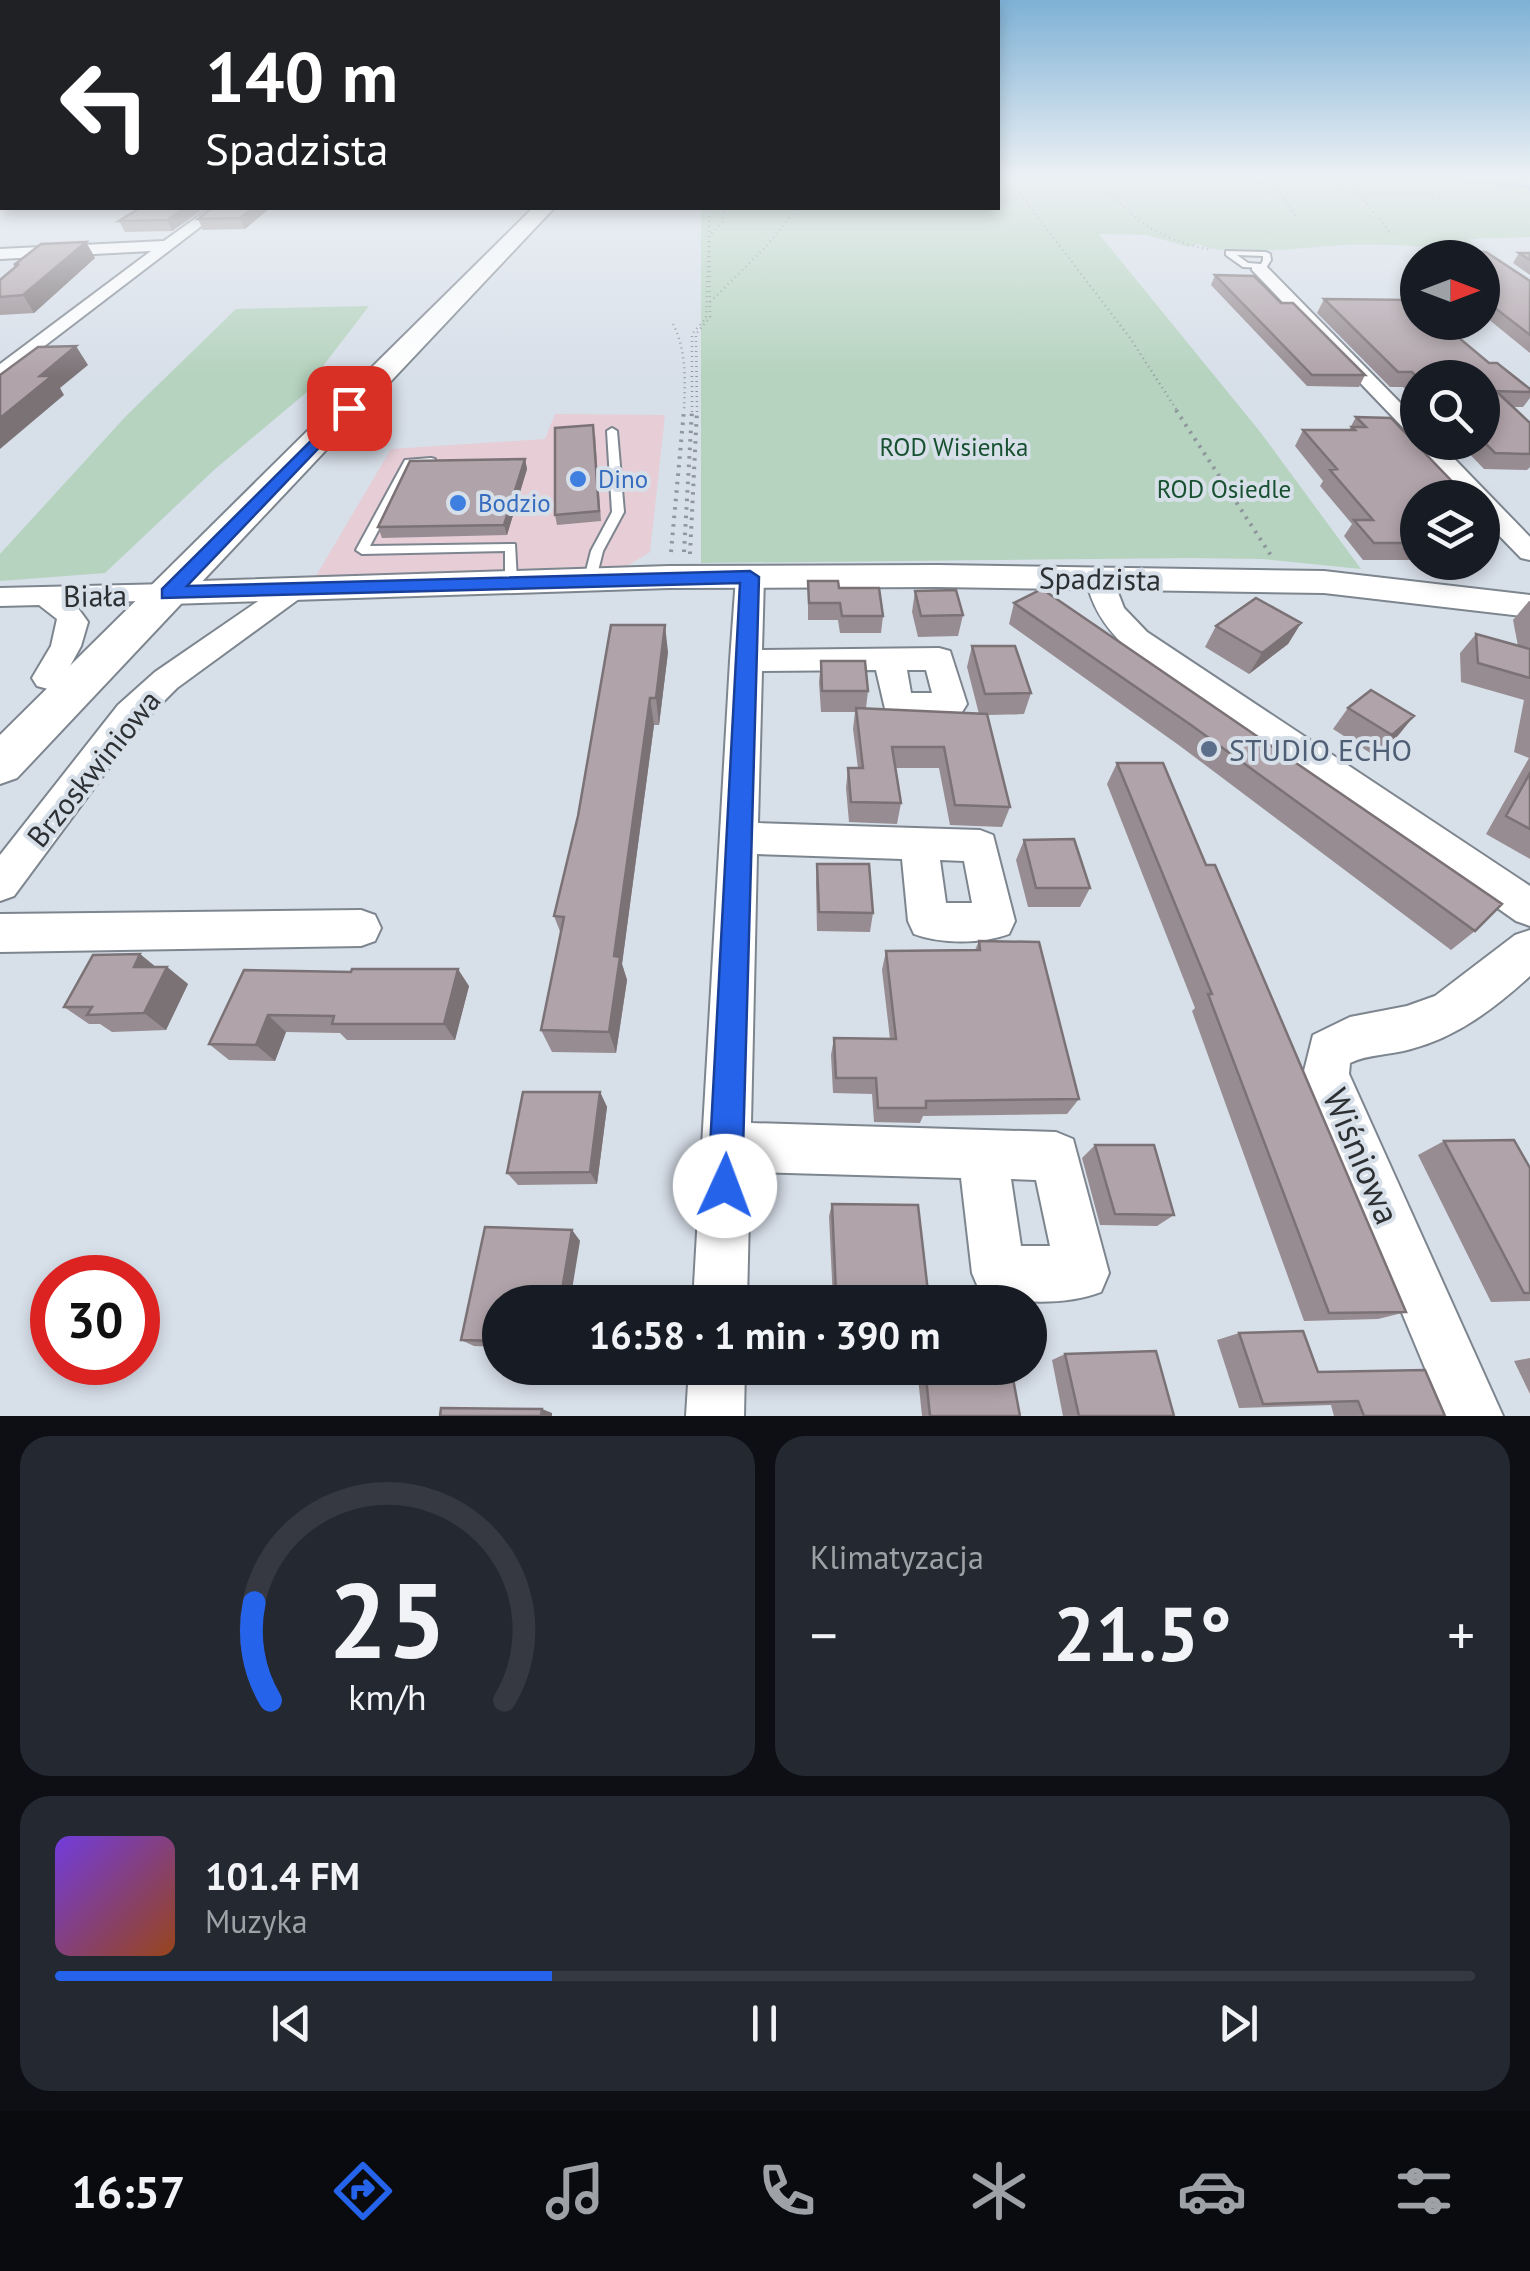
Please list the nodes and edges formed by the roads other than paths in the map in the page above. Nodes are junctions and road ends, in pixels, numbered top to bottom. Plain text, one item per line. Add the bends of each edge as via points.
1 (171, 244) edge
2 (508, 244) edge
3 (168, 246) junction
4 (0, 254) edge
5 (1258, 266) junction
6 (0, 374) edge
7 (1400, 415) edge
8 (612, 431) dead end
9 (1442, 460) edge
10 (443, 461) edge
11 (1461, 480) edge
12 (1500, 521) edge
13 (1530, 552) edge
14 (680, 573) joint
15 (750, 577) junction
16 (1100, 578) junction
17 (590, 579) junction
18 (512, 581) junction
19 (293, 590) junction
20 (153, 594) junction
21 (0, 596) edge
22 (45, 596) junction
23 (1530, 606) edge
24 (890, 658) dead end
25 (745, 661) junction
26 (48, 678) junction
27 (0, 724) edge
28 (0, 765) edge
29 (737, 838) junction
30 (919, 845) dead end
31 (0, 884) edge
32 (1530, 908) edge
33 (361, 928) dead end
34 (0, 933) edge
35 (1530, 949) edge
36 (727, 1146) junction
37 (983, 1155) dead end
38 (721, 1285) edge
39 (716, 1385) edge
40 (715, 1416) edge
41 (1474, 1416) edge

1 - 3 street
2 - 20 main road
3 - 4 street
3 - 6 street
5 - 5 lane via 1240,262 1229,253 1266,254
5 - 7 street
8 - 17 lane via 618,512
9 - 11 street
10 - 18 lane via 408,462 362,550 512,547
12 - 13 street
14 - 15 street, Spadzista
14 - 17 street, Biała
15 - 16 street, Spadzista
15 - 25 street
16 - 23 street, Spadzista via 1288,581
16 - 32 street via 1114,620 1136,639
17 - 18 street, Biała
18 - 19 street, Biała
19 - 20 street, Biała
19 - 31 street, Brzoskwiniowa via 194,658 130,714
20 - 22 street, Biała
20 - 26 main road
20 - 28 main road
21 - 22 street, Biała
22 - 26 street via 73,622
24 - 25 street
25 - 29 street
26 - 27 main road
29 - 30 street
29 - 36 street
33 - 34 street
35 - 41 street, Wiśniowa via 1453,1011 1414,1026 1346,1038 1329,1051 1326,1075
36 - 37 street
36 - 38 street
39 - 40 street

